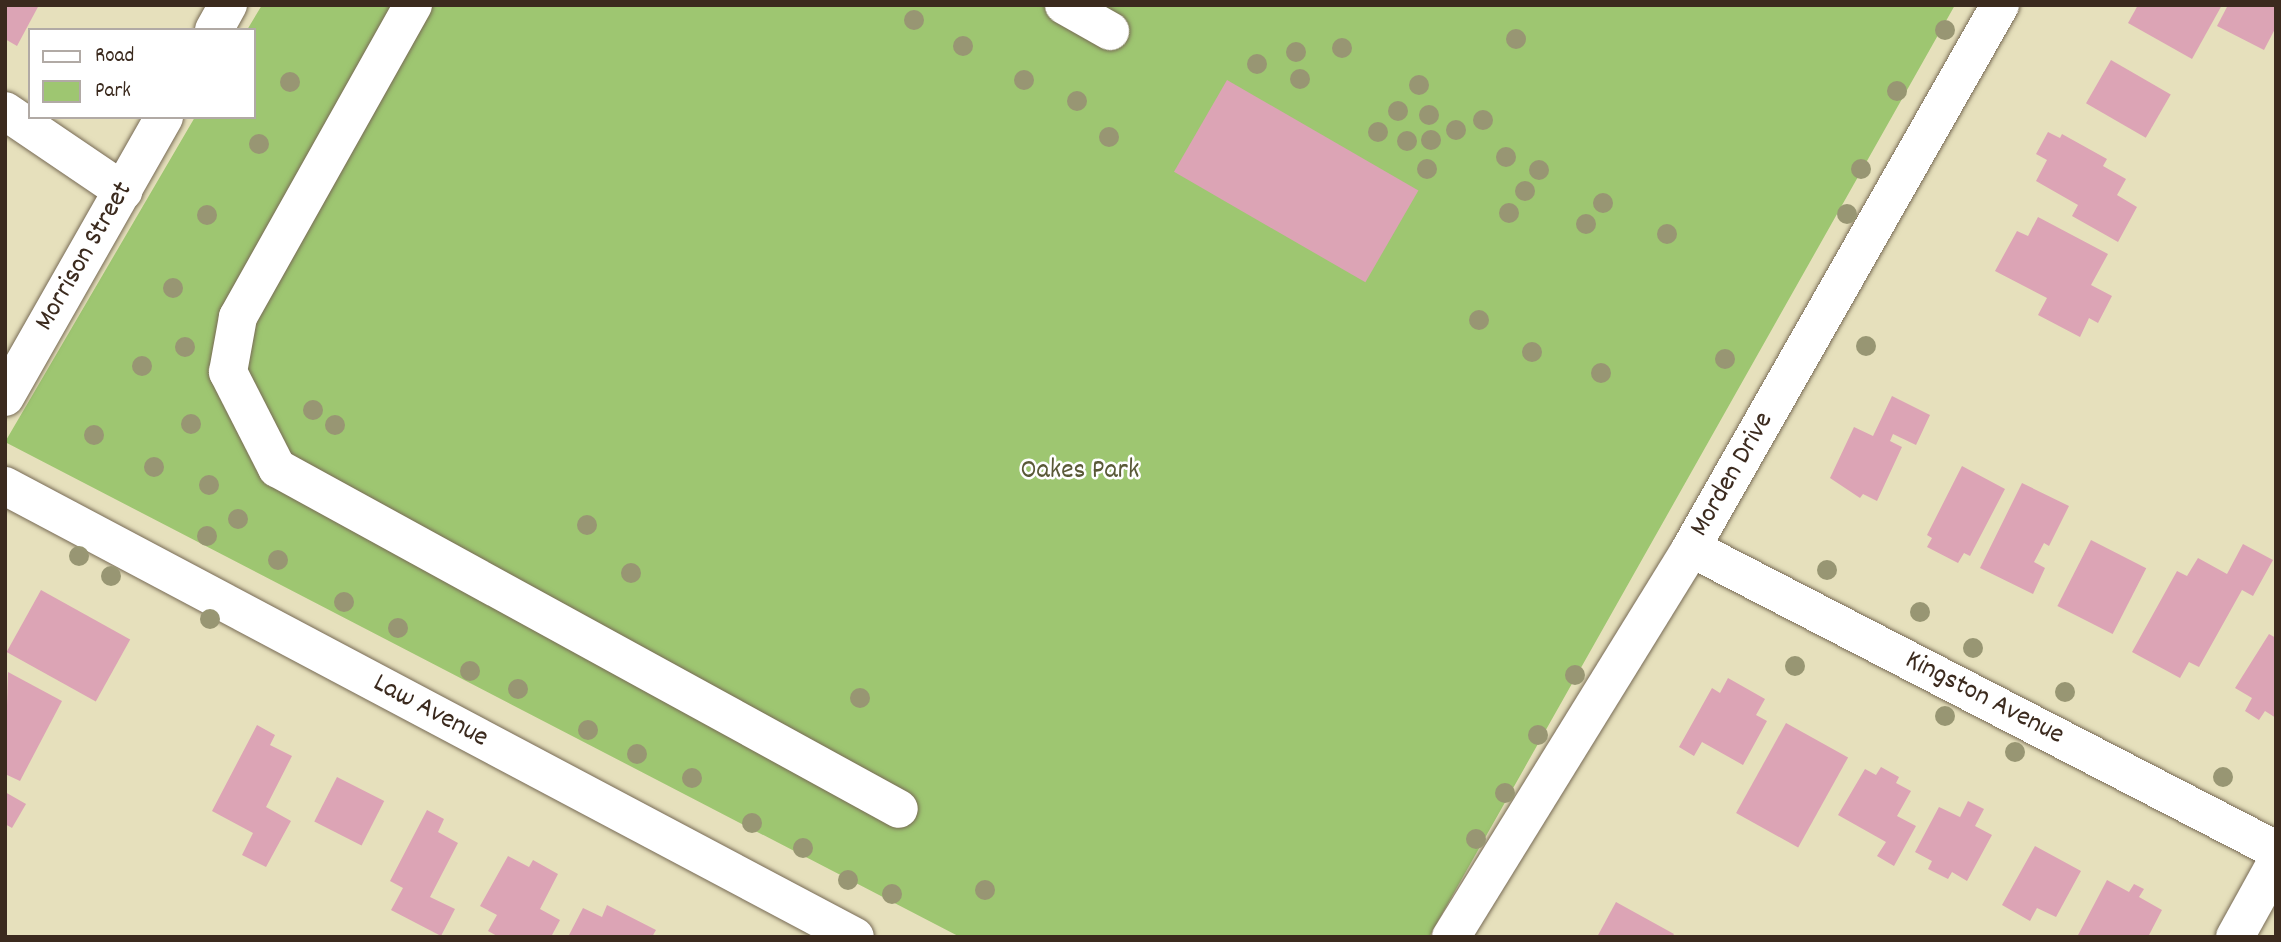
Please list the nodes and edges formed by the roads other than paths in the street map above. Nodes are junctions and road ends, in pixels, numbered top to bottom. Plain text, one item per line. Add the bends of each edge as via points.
1 (228, 5) edge
2 (413, 5) edge
3 (1064, 5) edge
4 (2000, 5) edge
5 (215, 28) edge
6 (1111, 31) dead end
7 (5, 111) edge
8 (163, 119) edge
9 (122, 191) junction
10 (5, 397) edge
11 (5, 486) edge
12 (1691, 548) junction
13 (899, 809) dead end
14 (2276, 850) edge
15 (2276, 863) edge
16 (855, 937) edge
17 (1451, 937) edge
18 (2235, 937) edge

1 - 5 street
2 - 13 street via 237,317 228,372 277,467
3 - 6 street
4 - 12 street, Morden Drive
7 - 9 street
8 - 9 street, Morrison Street
9 - 10 street, Morrison Street
11 - 16 street, Law Avenue
12 - 14 street, Kingston Avenue
12 - 17 street, Morden Drive
15 - 18 street

